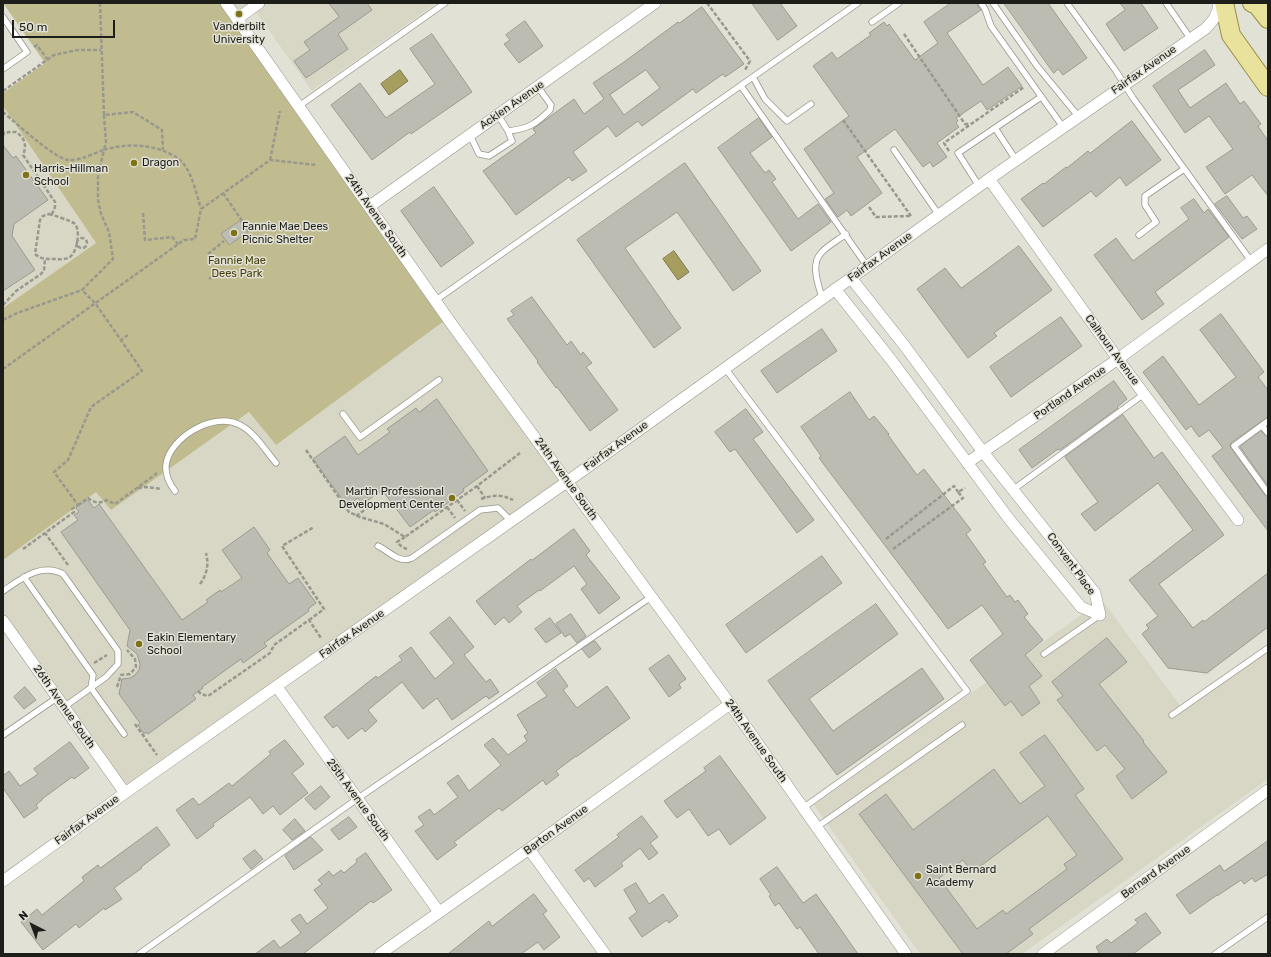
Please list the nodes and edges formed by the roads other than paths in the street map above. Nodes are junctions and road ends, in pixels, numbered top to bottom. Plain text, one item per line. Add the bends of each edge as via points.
1 (226, 3) edge
2 (259, 3) edge
3 (445, 3) edge
4 (655, 3) edge
5 (858, 3) edge
6 (899, 3) edge
7 (981, 3) edge
8 (993, 3) edge
9 (1066, 3) edge
10 (1166, 3) edge
11 (1219, 3) edge
12 (1224, 3) edge
13 (1252, 3) edge
14 (3, 17) edge
15 (237, 19) junction
16 (1268, 19) edge
17 (872, 22) dead end
18 (1190, 38) junction
19 (3, 69) edge
20 (753, 77) junction
21 (1124, 84) junction
22 (741, 86) junction
23 (538, 87) junction
24 (1268, 87) edge
25 (1041, 97) junction
26 (811, 104) dead end
27 (299, 106) junction
28 (498, 115) junction
29 (1079, 117) junction
30 (1063, 127) junction
31 (995, 128) junction
32 (508, 131) junction
33 (470, 135) junction
34 (894, 150) dead end
35 (1016, 160) junction
36 (1184, 169) junction
37 (989, 179) junction
38 (979, 186) junction
39 (370, 206) junction
40 (939, 215) junction
41 (846, 234) junction
42 (1139, 235) dead end
43 (1268, 249) edge
44 (1251, 261) junction
45 (868, 266) junction
46 (851, 278) junction
47 (836, 289) junction
48 (822, 298) junction
49 (436, 300) junction
50 (1118, 359) junction
51 (725, 368) junction
52 (439, 380) dead end
53 (1144, 394) junction
54 (343, 414) dead end
55 (1268, 421) edge
56 (1262, 426) junction
57 (1268, 433) edge
58 (983, 452) junction
59 (276, 463) dead end
60 (966, 463) junction
61 (568, 481) junction
62 (1014, 490) junction
63 (175, 491) dead end
64 (1268, 493) edge
65 (1238, 520) dead end
66 (510, 521) junction
67 (378, 546) dead end
68 (24, 577) junction
69 (3, 591) edge
70 (651, 597) junction
71 (1100, 615) junction
72 (3, 620) edge
73 (1268, 648) edge
74 (1044, 654) dead end
75 (277, 687) junction
76 (91, 688) junction
77 (58, 697) junction
78 (730, 704) junction
79 (64, 707) junction
80 (1172, 715) dead end
81 (962, 725) dead end
82 (124, 734) dead end
83 (3, 735) edge
84 (1268, 790) edge
85 (125, 793) junction
86 (357, 799) junction
87 (803, 808) junction
88 (817, 827) junction
89 (529, 849) junction
90 (3, 881) edge
91 (439, 912) junction
92 (1268, 917) edge
93 (139, 954) edge
94 (380, 954) edge
95 (605, 954) edge
96 (906, 954) edge
97 (1043, 954) edge
98 (1215, 954) edge

1 - 15 street, 24th Avenue South
2 - 15 street
3 - 27 lane
4 - 23 street, Acklen Avenue
5 - 20 lane
6 - 17 lane
7 - 25 lane via 991,26
8 - 29 lane via 1037,66
9 - 21 lane
10 - 18 lane
11 - 18 street, Fairfax Avenue via 1219,12 1213,22
12 - 24 main road via 1231,35
13 - 16 main road via 1257,5
14 - 19 lane via 27,52
15 - 27 street, 24th Avenue South
18 - 21 street, Fairfax Avenue
20 - 22 lane
20 - 26 lane via 765,99 787,121
21 - 29 street, Fairfax Avenue
21 - 36 lane
22 - 41 lane
22 - 49 lane
23 - 28 street, Acklen Avenue
23 - 32 lane via 551,105 550,110 524,129
25 - 30 lane
25 - 31 lane
27 - 39 street, 24th Avenue South
28 - 32 lane
28 - 33 street, Acklen Avenue
29 - 30 street, Fairfax Avenue
30 - 35 street, Fairfax Avenue
31 - 35 lane
31 - 38 lane via 958,153
32 - 33 lane via 512,141 489,156 479,154
33 - 39 street, Acklen Avenue
34 - 40 lane
35 - 37 street, Fairfax Avenue
36 - 42 lane via 1146,196 1145,205 1156,222
36 - 44 lane
37 - 38 street, Fairfax Avenue
37 - 50 street, Calhoun Avenue
38 - 40 street, Fairfax Avenue
39 - 49 street, 24th Avenue South
40 - 45 street, Fairfax Avenue
41 - 45 lane
41 - 48 lane via 820,254 816,262
43 - 44 street, Portland Avenue
44 - 50 street, Portland Avenue
45 - 46 street, Fairfax Avenue
46 - 47 street, Fairfax Avenue
46 - 58 street, Convent Place
47 - 48 street, Fairfax Avenue
47 - 60 street, Convent Place
48 - 51 street, Fairfax Avenue
49 - 61 street, 24th Avenue South
50 - 53 street, Calhoun Avenue
50 - 58 street, Portland Avenue
51 - 61 street, Fairfax Avenue
51 - 87 lane via 967,691
52 - 54 lane via 360,437
53 - 62 lane
53 - 65 street, Calhoun Avenue
55 - 56 lane
56 - 57 lane
56 - 64 lane via 1234,446
58 - 60 street, Portland Avenue
58 - 62 street, Convent Place
59 - 63 lane via 253,435 237,423 209,422 190,432 175,446 167,462 168,478
60 - 71 street, Convent Place via 1081,607
61 - 66 street, Fairfax Avenue
61 - 70 street, 24th Avenue South
62 - 71 street, Convent Place via 1095,593
66 - 67 lane via 498,508 480,510 406,560
66 - 75 street, Fairfax Avenue
68 - 69 lane
68 - 76 lane via 93,675
68 - 76 lane via 43,569 56,570 63,574 118,651 118,664
70 - 78 street, 24th Avenue South
70 - 86 lane
71 - 74 lane
72 - 77 street, 26th Avenue South
73 - 80 lane
75 - 85 street, Fairfax Avenue
75 - 86 street, 25th Avenue South
76 - 79 lane
76 - 82 lane
77 - 79 street, 26th Avenue South
77 - 83 lane
78 - 87 street, 24th Avenue South
78 - 89 street, Barton Avenue
79 - 85 street, 26th Avenue South
81 - 88 lane
84 - 97 street, Bernard Avenue
85 - 90 street, Fairfax Avenue
86 - 91 street, 25th Avenue South
86 - 93 lane
87 - 88 street, 24th Avenue South
88 - 96 street, 24th Avenue South
89 - 91 street, Barton Avenue
89 - 95 street
91 - 94 street, Barton Avenue
92 - 98 lane

